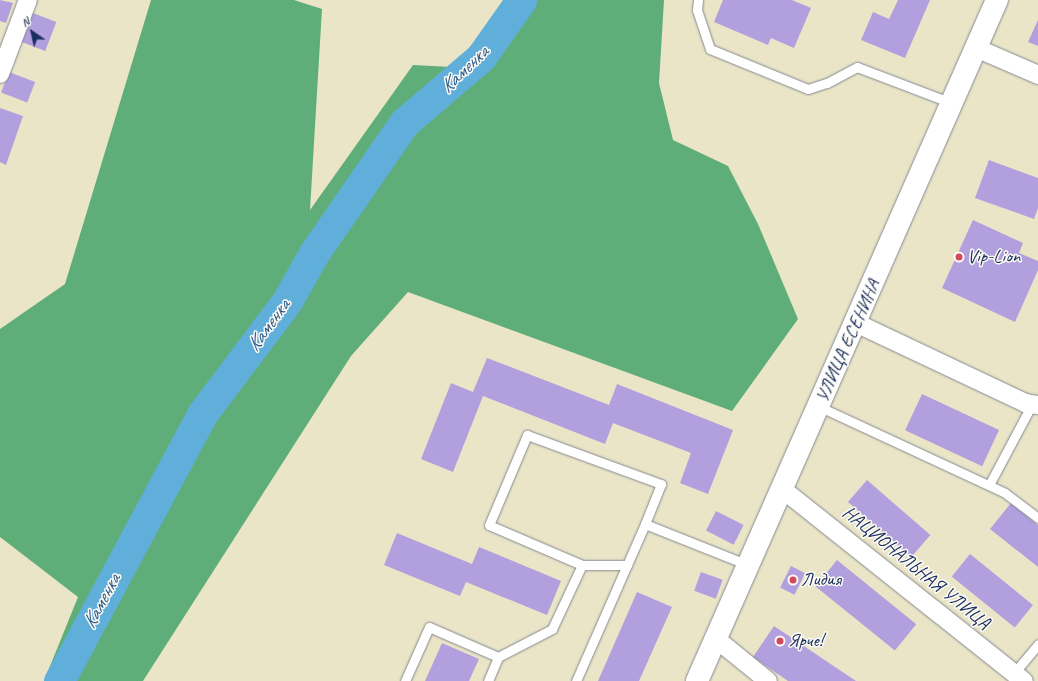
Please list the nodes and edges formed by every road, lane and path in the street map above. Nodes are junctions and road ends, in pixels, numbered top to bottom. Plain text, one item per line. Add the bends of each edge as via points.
1 (28, 0) edge
2 (698, 0) edge
3 (997, 0) edge
4 (976, 48) junction
5 (0, 74) edge
6 (1038, 74) edge
7 (952, 103) junction
8 (856, 323) junction
9 (1035, 404) edge
10 (818, 406) junction
11 (989, 485) junction
12 (781, 488) junction
13 (1038, 518) edge
14 (645, 524) junction
15 (748, 564) junction
16 (582, 565) junction
17 (627, 565) junction
18 (715, 638) junction
19 (1038, 644) edge
20 (498, 657) junction
21 (1019, 677) edge
22 (405, 681) edge
23 (488, 681) edge
24 (576, 681) edge
25 (697, 681) edge
26 (768, 681) edge

1 - 5 street
2 - 7 lane via 697,10 710,48 808,89 857,67
3 - 4 street, УЛИЦА ЕСЕНИНА
4 - 6 street
4 - 7 street, УЛИЦА ЕСЕНИНА
7 - 8 street, УЛИЦА ЕСЕНИНА
8 - 9 street
8 - 10 street, УЛИЦА ЕСЕНИНА
9 - 11 lane
10 - 11 lane
10 - 12 street, УЛИЦА ЕСЕНИНА
11 - 13 lane via 1005,493
12 - 15 street, УЛИЦА ЕСЕНИНА
12 - 21 street, НАЦИОНАЛЬНАЯ УЛИЦА
14 - 15 lane
14 - 16 lane via 661,484 527,435 489,525
14 - 17 lane
15 - 18 street, УЛИЦА ЕСЕНИНА
16 - 17 lane
16 - 20 lane via 552,630
17 - 24 lane
18 - 25 street, УЛИЦА ЕСЕНИНА
18 - 26 street
19 - 21 lane
20 - 22 lane via 429,627
20 - 23 lane

